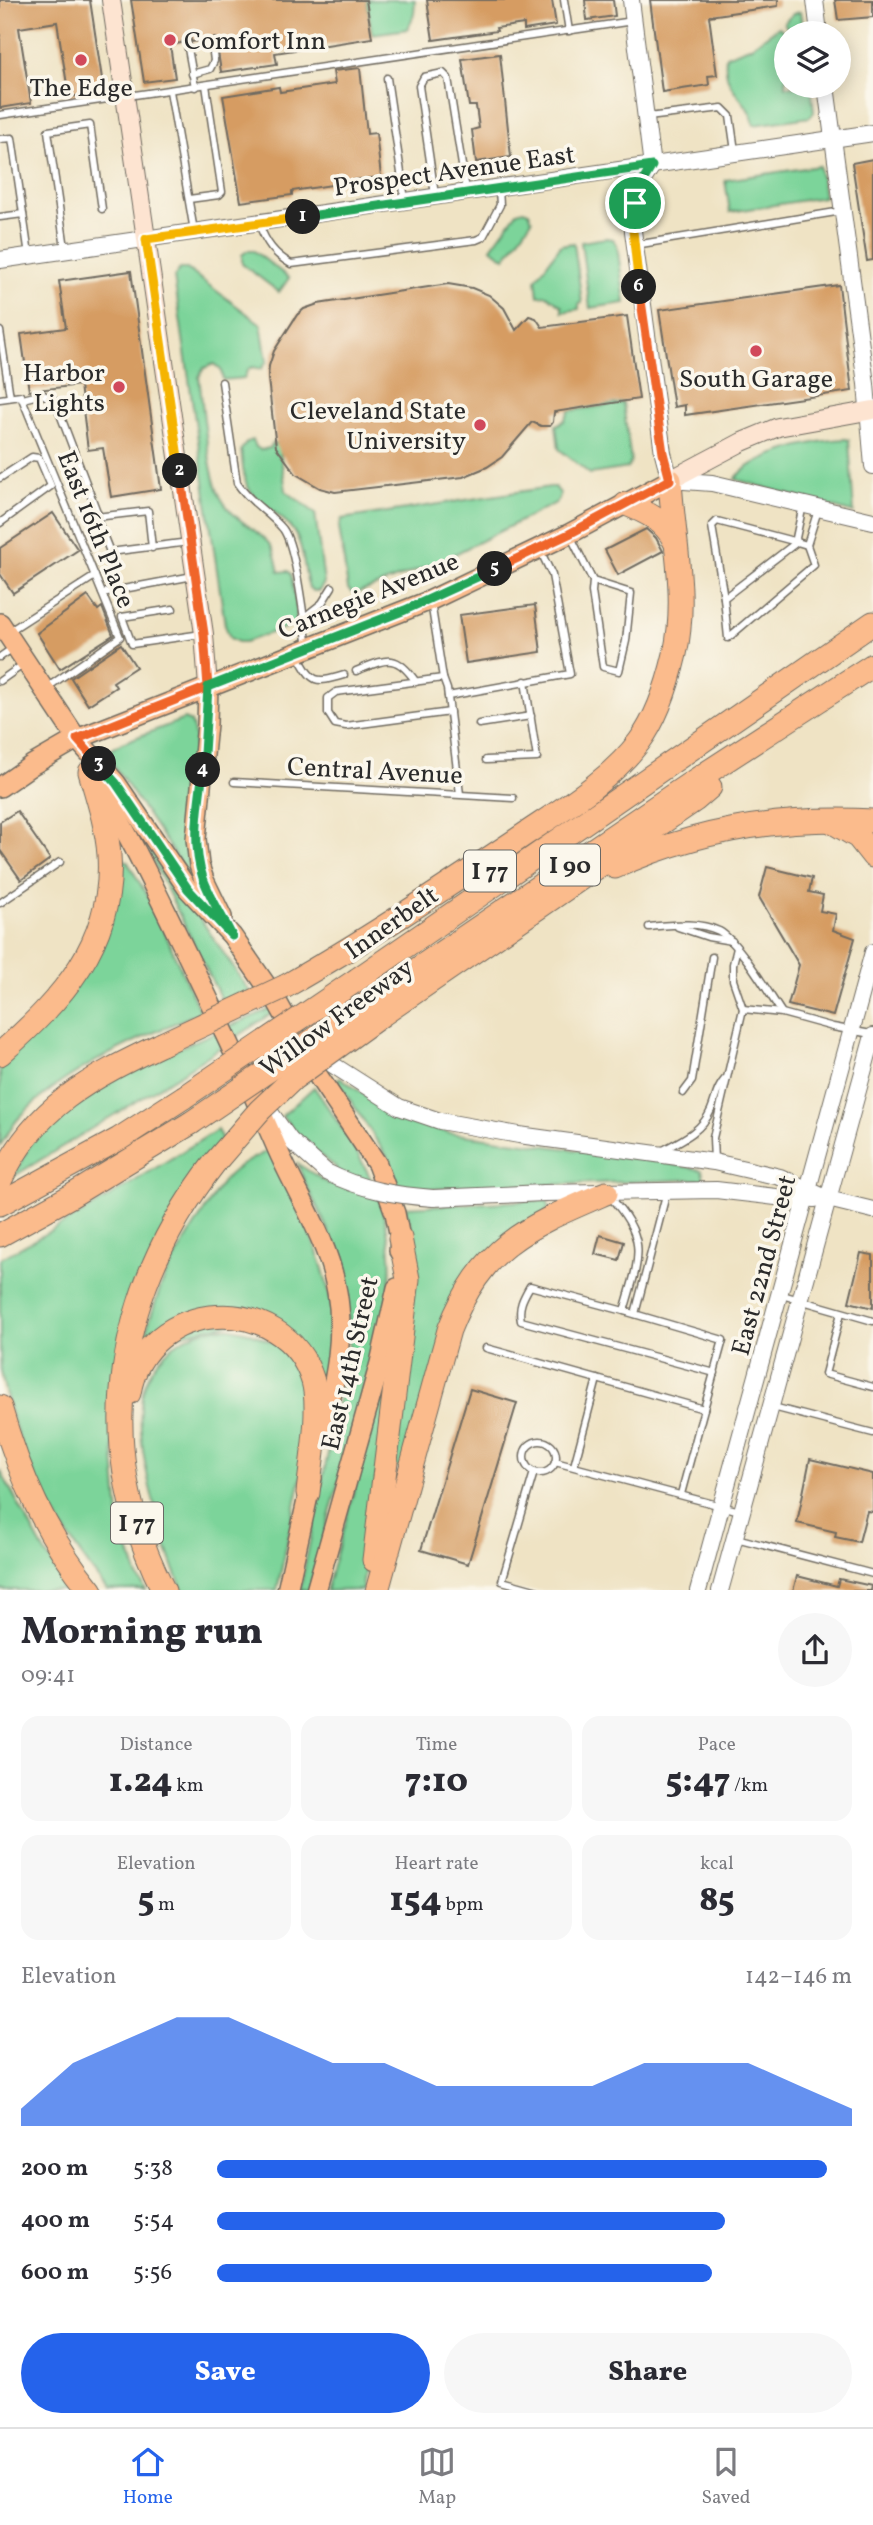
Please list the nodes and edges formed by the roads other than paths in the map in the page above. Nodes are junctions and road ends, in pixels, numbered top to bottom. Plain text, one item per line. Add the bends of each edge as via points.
1 (111, 0) edge
2 (564, 0) edge
3 (631, 0) edge
4 (815, 0) edge
5 (635, 21) junction
6 (818, 21) edge
7 (569, 31) junction
8 (187, 43) dead end
9 (213, 53) dead end
10 (192, 74) junction
11 (387, 78) dead end
12 (206, 85) junction
13 (195, 87) junction
14 (170, 91) junction
15 (123, 98) junction
16 (828, 98) edge
17 (0, 115) edge
18 (646, 117) junction
19 (873, 133) edge
20 (0, 139) edge
21 (833, 139) junction
22 (735, 154) junction
23 (652, 166) junction
24 (499, 187) junction
25 (466, 192) junction
26 (435, 197) junction
27 (189, 199) junction
28 (405, 202) junction
29 (102, 209) dead end
30 (844, 211) junction
31 (23, 214) junction
32 (0, 217) edge
33 (259, 223) junction
34 (195, 233) junction
35 (146, 239) junction
36 (634, 245) junction
37 (65, 250) junction
38 (29, 255) junction
39 (0, 260) edge
40 (0, 331) edge
41 (222, 382) dead end
42 (10, 397) junction
43 (22, 398) junction
44 (0, 399) edge
45 (871, 411) edge
46 (873, 466) edge
47 (0, 478) edge
48 (670, 480) junction
49 (626, 504) junction
50 (811, 507) junction
51 (99, 517) junction
52 (873, 522) edge
53 (0, 523) edge
54 (569, 534) junction
55 (191, 542) junction
56 (797, 542) junction
57 (676, 544) junction
58 (807, 545) junction
59 (152, 548) junction
60 (539, 548) junction
61 (95, 576) junction
62 (196, 576) junction
63 (593, 581) junction
64 (332, 587) dead end
65 (102, 593) junction
66 (724, 598) junction
67 (431, 600) junction
68 (173, 609) dead end
69 (122, 617) junction
70 (112, 618) junction
71 (303, 618) junction
72 (873, 623) edge
73 (204, 634) junction
74 (9, 644) edge
75 (302, 650) junction
76 (873, 665) edge
77 (356, 671) dead end
78 (344, 675) dead end
79 (443, 678) junction
80 (0, 681) edge
81 (525, 681) junction
82 (416, 682) junction
83 (208, 687) junction
84 (45, 689) junction
85 (448, 695) junction
86 (450, 712) junction
87 (531, 716) junction
88 (479, 724) dead end
89 (770, 734) junction
90 (77, 739) junction
91 (486, 760) dead end
92 (90, 772) junction
93 (234, 782) dead end
94 (0, 787) edge
95 (460, 794) junction
96 (513, 798) dead end
97 (828, 820) junction
98 (873, 821) edge
99 (873, 856) edge
100 (60, 862) dead end
101 (553, 899) junction
102 (0, 903) edge
103 (649, 928) dead end
104 (232, 936) junction
105 (735, 945) junction
106 (873, 952) edge
107 (712, 957) dead end
108 (348, 965) junction
109 (281, 992) junction
110 (377, 1007) junction
111 (743, 1009) junction
112 (782, 1013) junction
113 (852, 1031) junction
114 (873, 1035) edge
115 (0, 1054) edge
116 (725, 1079) junction
117 (252, 1088) junction
118 (682, 1093) dead end
119 (658, 1153) junction
120 (714, 1162) junction
121 (0, 1181) edge
122 (667, 1191) junction
123 (606, 1192) junction
124 (807, 1194) junction
125 (828, 1199) junction
126 (0, 1204) edge
127 (873, 1210) edge
128 (0, 1235) edge
129 (400, 1238) junction
130 (780, 1294) junction
131 (800, 1301) junction
132 (624, 1311) junction
133 (841, 1313) junction
134 (635, 1314) junction
135 (873, 1321) edge
136 (486, 1348) dead end
137 (715, 1373) junction
138 (597, 1379) junction
139 (873, 1387) edge
140 (771, 1406) junction
141 (0, 1407) edge
142 (704, 1409) junction
143 (873, 1433) edge
144 (0, 1444) edge
145 (124, 1452) junction
146 (555, 1462) junction
147 (573, 1466) junction
148 (534, 1472) junction
149 (308, 1493) junction
150 (681, 1494) junction
151 (34, 1503) junction
152 (722, 1505) junction
153 (742, 1511) junction
154 (735, 1538) junction
155 (873, 1574) edge
156 (90, 1590) edge
157 (164, 1590) edge
158 (287, 1590) edge
159 (316, 1590) edge
160 (370, 1590) edge
161 (377, 1590) edge
162 (534, 1590) edge
163 (698, 1590) edge
164 (720, 1590) edge

1 - 15 main road
2 - 7 lane
3 - 5 street
4 - 6 street
5 - 7 lane
5 - 18 street
7 - 12 lane
8 - 10 lane
9 - 10 lane via 210,69
10 - 13 lane
11 - 28 lane
12 - 13 lane
12 - 27 lane via 222,192
13 - 14 lane
14 - 15 lane
14 - 27 lane
15 - 17 lane
15 - 35 main road
16 - 21 street
18 - 22 lane via 722,108 730,116
18 - 23 street
19 - 21 street, Prospect Avenue East
20 - 31 lane via 12,138
21 - 22 street, Prospect Avenue East
21 - 30 street
22 - 23 street, Prospect Avenue East
23 - 24 street, Prospect Avenue East
23 - 36 street via 635,203
24 - 25 street, Prospect Avenue East
24 - 33 lane via 500,205 483,237 476,240 291,264 277,256
25 - 26 street, Prospect Avenue East
25 - 26 lane via 448,78 434,74 424,76 419,86
26 - 28 street, Prospect Avenue East
27 - 34 lane
28 - 33 street, Prospect Avenue East
29 - 37 lane via 90,125 48,131
30 - 36 lane
30 - 45 street
31 - 32 lane
31 - 38 lane
33 - 34 street, Prospect Avenue East
34 - 35 street, Prospect Avenue East
35 - 37 street, Prospect Avenue East
35 - 55 main road
36 - 48 street
37 - 38 street, Prospect Avenue East
38 - 39 street, Prospect Avenue East
40 - 42 lane
41 - 71 lane via 237,483 284,530
42 - 43 lane
42 - 44 lane
43 - 51 lane via 41,394 55,401
43 - 61 lane, East 16th Place
45 - 46 street
45 - 48 main road, Carnegie Avenue via 769,430
47 - 53 lane via 32,457 39,458 51,486
48 - 49 main road, Carnegie Avenue
48 - 50 street via 712,483
48 - 57 highway
49 - 54 main road, Carnegie Avenue
49 - 57 highway via 655,518
50 - 52 street
50 - 56 lane
50 - 58 lane
51 - 59 lane via 110,552
51 - 59 lane via 148,511
54 - 60 main road, Carnegie Avenue
54 - 63 lane
55 - 59 lane
55 - 62 main road
56 - 58 lane
56 - 66 lane
56 - 66 lane via 717,521 712,526
57 - 108 highway via 680,601 675,651 657,710 640,741 573,801 400,918
58 - 66 lane via 814,565 728,638
60 - 67 main road, Carnegie Avenue
60 - 81 lane via 552,575 570,674
61 - 65 lane, East 16th Place
61 - 74 lane
62 - 65 lane
62 - 73 main road
63 - 63 lane via 603,667 619,671 631,593
64 - 71 lane via 322,603
65 - 70 lane, East 16th Place
67 - 75 main road, Carnegie Avenue
67 - 79 lane
68 - 69 lane
69 - 70 lane
69 - 73 lane via 132,644
70 - 84 lane, East 16th Place via 120,637
71 - 75 lane
72 - 108 highway, Innerbelt / I 90 via 636,785
73 - 83 main road
74 - 80 lane
74 - 84 main road, East 14th Street
75 - 78 lane via 315,681
75 - 83 main road, Carnegie Avenue
76 - 89 highway, Innerbelt / I 90
77 - 82 lane via 395,661 405,666
79 - 82 lane
79 - 85 lane
81 - 85 lane
81 - 87 lane
82 - 86 lane via 336,692 328,698 328,713 332,722 346,726
83 - 90 main road, Carnegie Avenue
83 - 104 main road via 197,851 204,880
84 - 90 main road, East 14th Street
85 - 86 lane
86 - 95 lane
87 - 88 lane
87 - 91 lane via 537,758
89 - 101 highway, Willow Freeway / I 77 via 695,800
89 - 110 highway, Innerbelt / I 90 via 688,785
90 - 92 main road, East 14th Street
90 - 94 main road, Carnegie Avenue
90 - 104 main road, East 14th Street via 116,783 188,889
92 - 115 highway via 109,853 104,918 72,982
92 - 117 main road, East 14th Street via 135,847
93 - 95 lane, Central Avenue
95 - 96 lane, Central Avenue
97 - 98 highway
97 - 99 highway via 858,837
97 - 101 highway via 771,823 697,838 626,862
100 - 102 lane
101 - 110 highway, Willow Freeway / I 77
103 - 105 lane via 701,926 718,931
104 - 109 main road, East 14th Street
105 - 111 lane via 733,981
105 - 112 lane
106 - 113 street, East 22nd Street
107 - 118 lane via 692,1081
108 - 109 highway, Willow Freeway
108 - 126 highway, Innerbelt, bridge via 184,1097 119,1139
109 - 119 street via 310,1044 333,1065 399,1107 440,1121
109 - 121 highway, Willow Freeway, bridge via 91,1080 52,1107 20,1144
109 - 129 main road, East 14th Street via 318,1076 377,1164
110 - 128 highway, Innerbelt / I 90, bridge
110 - 145 highway, Willow Freeway / I 77, bridge via 260,1110 216,1161 169,1232 127,1348 120,1401
111 - 112 lane
111 - 116 lane
112 - 113 lane
113 - 114 lane
113 - 124 street, East 22nd Street
114 - 125 street, East 22nd Street
116 - 119 lane via 710,1112 693,1134
116 - 120 lane via 713,1138
117 - 123 street, bridge via 290,1140 346,1182 394,1195 433,1198
117 - 149 main road, East 14th Street via 320,1233 340,1308 335,1377
119 - 120 street
120 - 124 street via 780,1177
122 - 123 street
122 - 124 street via 739,1191 776,1197
122 - 134 lane
123 - 132 lane via 634,1227 638,1263
123 - 161 highway via 522,1232 493,1257 463,1298 450,1329
124 - 125 street
124 - 130 street, East 22nd Street
125 - 127 street
125 - 131 street, East 22nd Street
129 - 159 main road, East 14th Street via 392,1314
129 - 160 highway via 408,1279
130 - 131 lane
130 - 152 street, East 22nd Street
131 - 133 lane
131 - 140 street, East 22nd Street
132 - 134 lane
132 - 137 lane via 530,1286 519,1311 521,1321
133 - 135 lane
133 - 139 lane via 825,1374
134 - 137 lane via 723,1340
136 - 138 lane
137 - 142 lane
138 - 142 lane
138 - 147 lane
140 - 143 lane
140 - 153 street, East 22nd Street
141 - 151 highway
142 - 150 lane
144 - 151 highway
145 - 149 highway via 130,1388 156,1342 178,1326 201,1318 241,1318 286,1340 313,1381 316,1414
145 - 157 highway, Willow Freeway / I 77 via 135,1518
146 - 147 lane
146 - 148 lane via 545,1472
146 - 148 lane via 552,1447 543,1441 533,1443 524,1460
147 - 150 lane
148 - 162 lane via 502,1581
149 - 158 main road, East 14th Street
150 - 152 lane
151 - 156 highway
152 - 153 lane
152 - 163 street, East 22nd Street
153 - 154 street, East 22nd Street
154 - 155 lane
154 - 164 street, East 22nd Street

